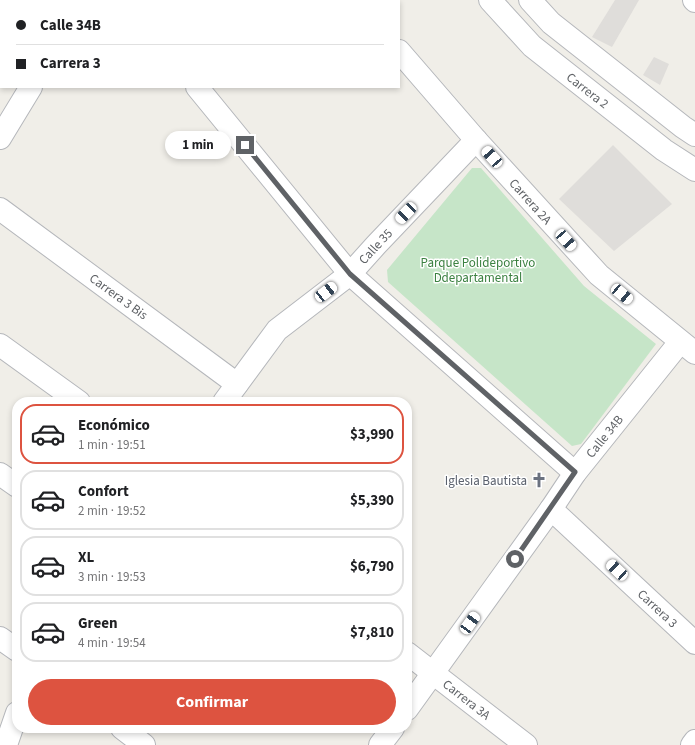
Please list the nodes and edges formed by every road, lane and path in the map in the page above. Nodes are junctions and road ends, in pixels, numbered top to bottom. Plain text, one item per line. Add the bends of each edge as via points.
1 (490, 0) edge
2 (530, 0) edge
3 (400, 52) edge
4 (30, 88) edge
5 (198, 88) edge
6 (695, 135) edge
7 (0, 138) edge
8 (476, 140) junction
9 (695, 170) edge
10 (0, 209) edge
11 (350, 274) junction
12 (0, 345) edge
13 (687, 348) edge
14 (237, 384) junction
15 (72, 397) edge
16 (228, 397) edge
17 (575, 472) junction
18 (0, 474) edge
19 (12, 482) edge
20 (551, 509) junction
21 (0, 638) edge
22 (695, 643) edge
23 (12, 646) edge
24 (412, 657) edge
25 (433, 673) junction
26 (412, 702) edge
27 (12, 728) edge
28 (128, 733) edge
29 (389, 733) edge
30 (695, 741) edge
31 (6, 745) edge
32 (144, 745) edge
33 (380, 745) edge
34 (526, 745) edge
35 (692, 745) edge

1 - 9 street, Carrera 2 via 532,46 664,150
2 - 6 street via 551,23
3 - 8 street, Carrera 2A
4 - 7 street
5 - 11 street
8 - 11 street, Calle 35
8 - 13 street, Carrera 2A via 598,276
10 - 14 street, Carrera 3 Bis
11 - 14 street, Calle 35 via 277,330
11 - 17 street
12 - 15 street
13 - 17 street, Calle 34B
14 - 16 street, Calle 35
17 - 20 street, Calle 34B
18 - 19 street
20 - 22 street, Carrera 3
20 - 25 street, Calle 34B
21 - 23 street
24 - 25 street, Carrera 3A
25 - 26 street, Calle 34B
25 - 34 street, Carrera 3A
27 - 31 street
28 - 32 street
29 - 33 street
30 - 35 street

